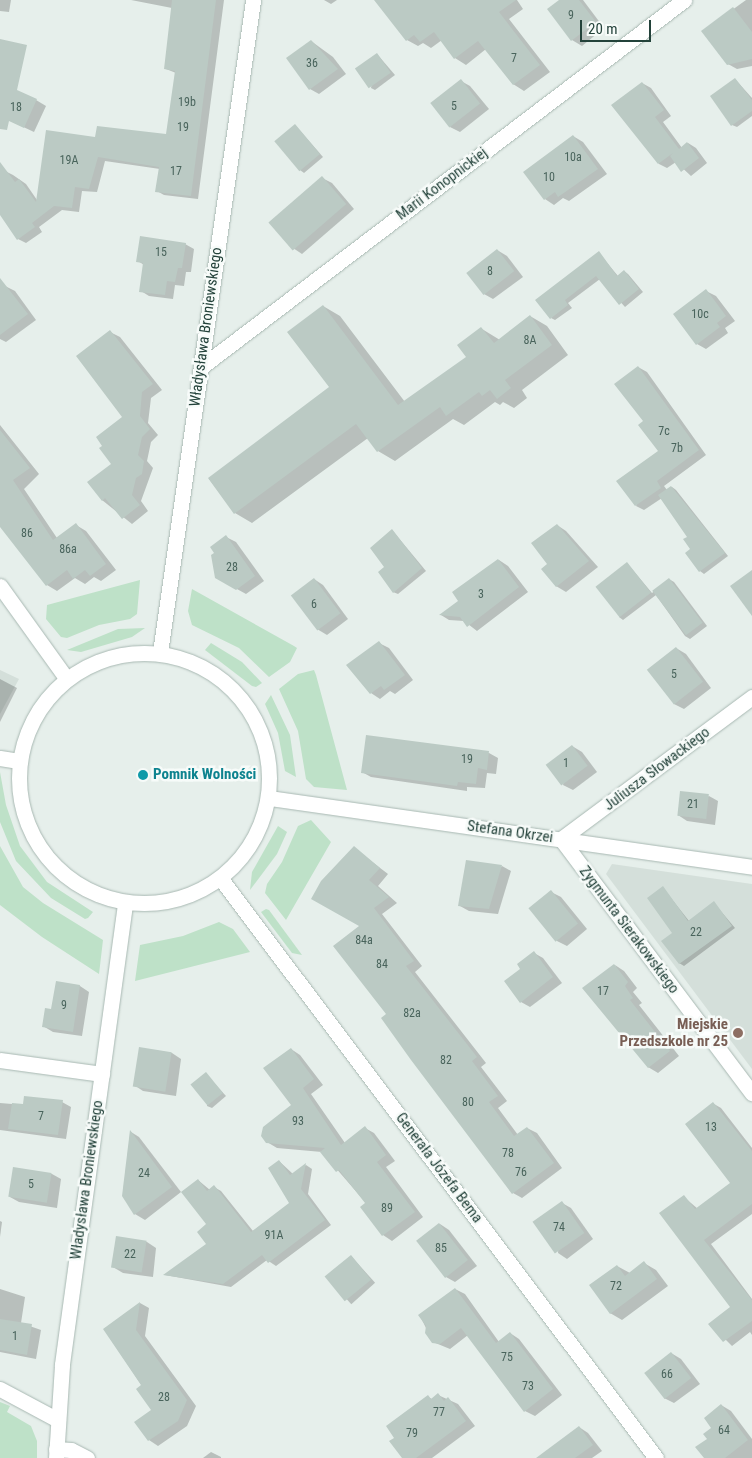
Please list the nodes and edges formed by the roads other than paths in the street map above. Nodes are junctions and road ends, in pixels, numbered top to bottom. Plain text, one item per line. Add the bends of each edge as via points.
1 (253, 0) edge
2 (684, 0) edge
3 (201, 368) junction
4 (0, 586) edge
5 (160, 653) junction
6 (66, 678) junction
7 (752, 697) edge
8 (0, 758) edge
9 (19, 761) junction
10 (269, 798) junction
11 (561, 839) junction
12 (752, 867) edge
13 (221, 878) junction
14 (125, 903) junction
15 (0, 1060) edge
16 (102, 1074) junction
17 (752, 1092) edge
18 (0, 1390) edge
19 (58, 1420) junction
20 (56, 1453) edge
21 (87, 1458) edge
22 (656, 1458) edge

1 - 3 street, Władysława Broniewskiego
2 - 3 street, Marii Konopnickiej
3 - 5 street, Władysława Broniewskiego
4 - 6 street
5 - 6 street via 109,657
5 - 10 street via 213,673 249,709 268,754
6 - 9 street via 37,716
7 - 11 street, Juliusza Słowackiego
8 - 9 street
9 - 14 street via 19,800 37,845 57,868 83,888
10 - 11 street, Stefana Okrzei
10 - 13 street via 248,849
11 - 12 street, Stefana Okrzei
11 - 17 street, Zygmunta Sierakowskiego
13 - 14 street via 187,897
13 - 22 street, Generała Józefa Bema
14 - 16 street, Władysława Broniewskiego
15 - 16 street
16 - 19 street, Władysława Broniewskiego
18 - 19 street
19 - 20 street, Władysława Broniewskiego
20 - 21 street via 71,1450

